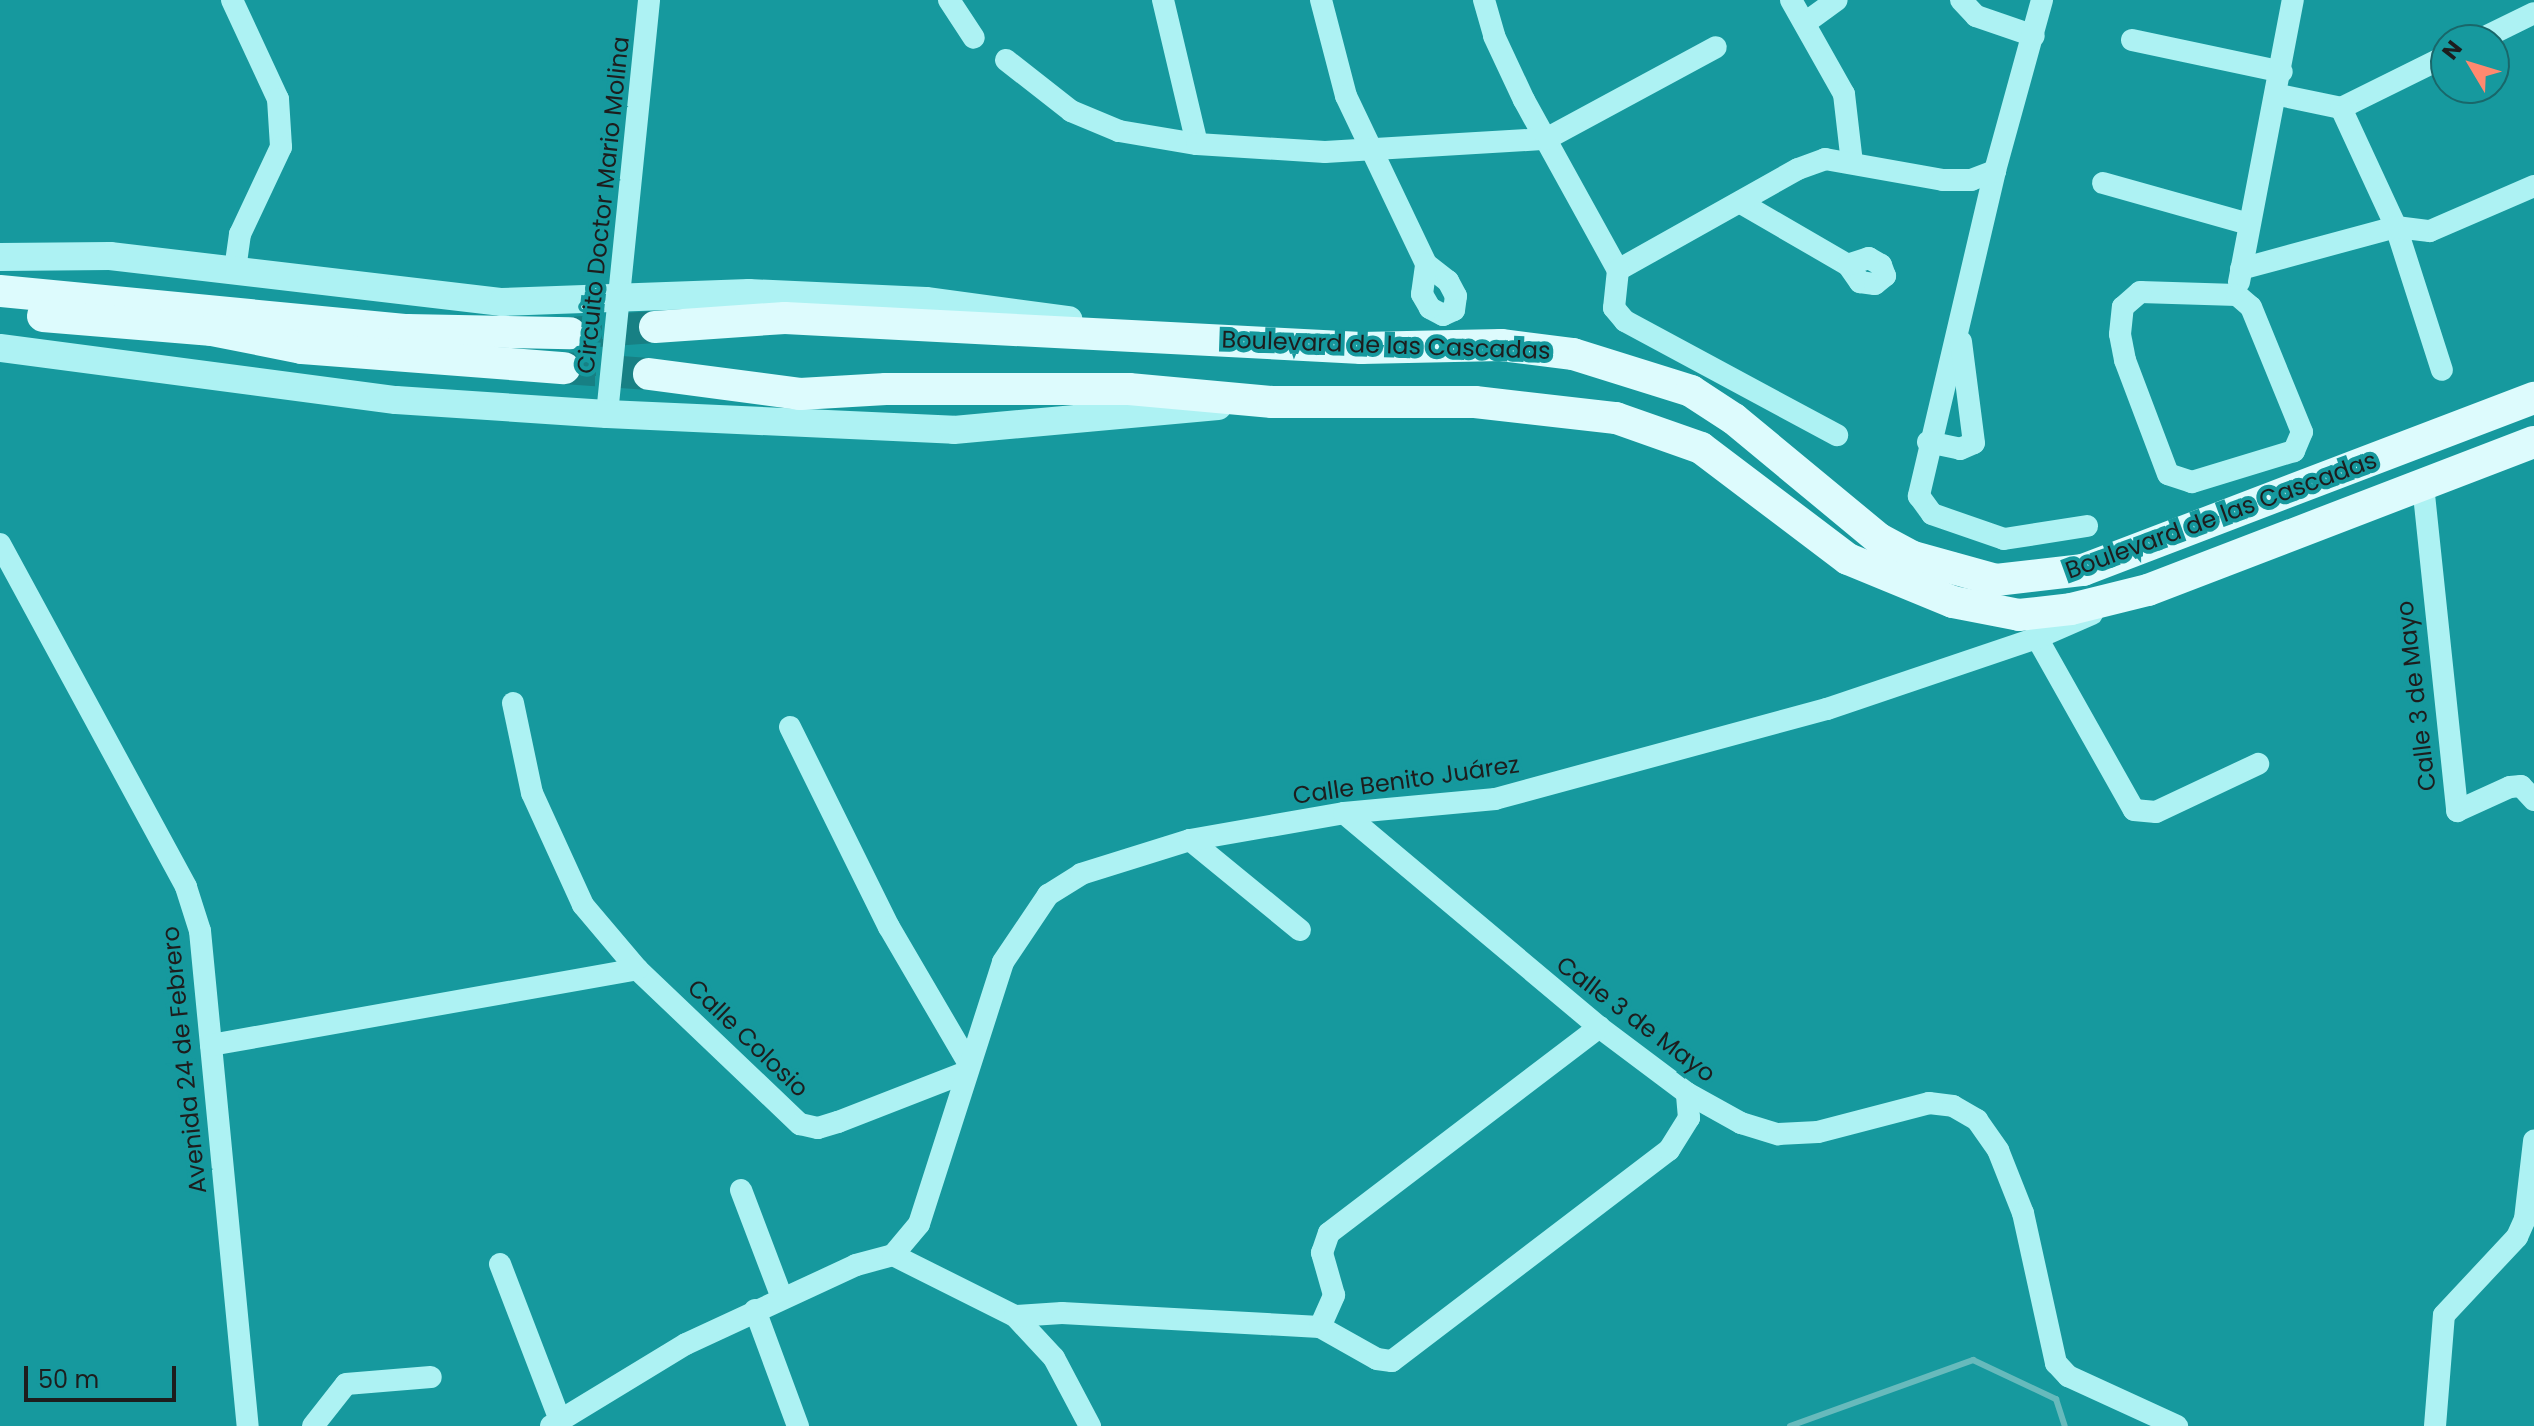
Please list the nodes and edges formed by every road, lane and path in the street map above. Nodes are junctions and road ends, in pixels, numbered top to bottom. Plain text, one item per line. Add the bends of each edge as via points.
1 (232, 0) edge
2 (649, 0) edge
3 (949, 0) edge
4 (1163, 0) edge
5 (1321, 0) edge
6 (1484, 0) edge
7 (1791, 0) edge
8 (1837, 0) edge
9 (1961, 0) edge
10 (2042, 0) edge
11 (2293, 0) edge
12 (2534, 13) edge
13 (1805, 23) junction
14 (2510, 25) edge
15 (2034, 36) junction
16 (974, 38) dead end
17 (2132, 40) dead end
18 (1716, 47) dead end
19 (1006, 60) dead end
20 (2430, 64) edge
21 (2282, 72) junction
22 (2279, 95) junction
23 (2341, 108) junction
24 (1546, 139) junction
25 (1197, 144) junction
26 (1372, 147) junction
27 (1852, 163) junction
28 (1995, 171) junction
29 (2103, 183) dead end
30 (2534, 186) edge
31 (1741, 203) junction
32 (2249, 224) junction
33 (2396, 227) junction
34 (0, 257) edge
35 (1426, 264) dead end
36 (1848, 265) dead end
37 (235, 268) junction
38 (2241, 269) junction
39 (1618, 270) junction
40 (0, 291) edge
41 (2237, 295) junction
42 (623, 299) junction
43 (0, 312) edge
44 (655, 327) tunnel mouth
45 (1959, 332) junction
46 (570, 333) tunnel mouth
47 (1193, 336) junction
48 (0, 348) edge
49 (564, 368) tunnel mouth
50 (2442, 370) dead end
51 (649, 374) tunnel mouth
52 (2534, 398) edge
53 (1272, 402) junction
54 (607, 414) junction
55 (1837, 435) dead end
56 (1928, 442) junction
57 (2534, 442) edge
58 (2423, 485) junction
59 (2087, 526) dead end
60 (0, 544) edge
61 (2148, 590) junction
62 (2037, 638) junction
63 (513, 703) dead end
64 (790, 727) dead end
65 (2258, 764) dead end
66 (2534, 800) edge
67 (1344, 813) junction
68 (1190, 840) junction
69 (1300, 930) dead end
70 (637, 969) junction
71 (1599, 1027) junction
72 (211, 1045) junction
73 (966, 1068) junction
74 (1687, 1093) junction
75 (2534, 1141) edge
76 (741, 1190) dead end
77 (893, 1255) junction
78 (500, 1264) dead end
79 (782, 1298) junction
80 (755, 1310) junction
81 (1015, 1316) junction
82 (1320, 1327) junction
83 (431, 1377) dead end
84 (556, 1423) edge
85 (248, 1426) edge
86 (313, 1426) edge
87 (798, 1426) edge
88 (1090, 1426) edge
89 (2177, 1426) edge
90 (2435, 1426) edge

1 - 37 street via 278,99 281,147 240,234
2 - 42 street, Circuito Doctor Mario Molina
3 - 16 street
4 - 25 street
5 - 26 street via 1346,96
6 - 24 street via 1494,36
7 - 13 street
8 - 13 street
9 - 15 street via 1976,16
10 - 15 street
11 - 21 street
12 - 14 street
13 - 27 street via 1849,108
15 - 28 street
17 - 21 street
18 - 24 street
19 - 25 street via 1071,111 1119,131
20 - 23 street
21 - 22 street
22 - 23 street
22 - 32 street
23 - 33 street
24 - 26 street
24 - 39 street
25 - 26 street via 1325,152
26 - 35 street
27 - 28 street via 1943,180 1971,180
27 - 31 street via 1825,159
28 - 45 street
29 - 32 street
30 - 33 street via 2430,231
31 - 36 street
31 - 39 street
32 - 38 street
33 - 38 street
33 - 50 street
34 - 37 street, Boulevard de las Cascadas via 110,256
37 - 42 street, Boulevard de las Cascadas via 448,299
38 - 41 street
39 - 55 street via 1614,308 1625,321
40 - 46 main road via 407,330
41 - 41 street via 2140,292 2123,307 2125,360 2168,474 2179,481 2294,451 2300,442 2302,432 2262,329
42 - 47 street, Boulevard de las Cascadas via 749,293 865,297
42 - 54 street, Circuito Doctor Mario Molina
43 - 49 main road via 212,330 302,348
44 - 47 main road via 785,318
45 - 56 street
45 - 56 street via 1974,443 1960,449
47 - 52 main road, Boulevard de las Cascadas via 1361,348 1501,345 1573,354 1645,373 1691,391 1734,419 1879,539 1913,557 1996,580 2083,570
48 - 54 street, Boulevard de las Cascadas via 396,400
51 - 53 main road via 800,394 1129,389
53 - 54 street, Boulevard de las Cascadas via 954,430
53 - 61 main road, Boulevard de las Cascadas via 1475,402 1616,418 1701,448 1848,559 1953,602 2019,615
56 - 59 street via 1919,496 1932,514 2004,539
57 - 58 main road, Boulevard de las Cascadas
58 - 61 main road, Boulevard de las Cascadas
58 - 66 street, Calle 3 de Mayo via 2457,811 2510,787 2521,786
60 - 72 street, Avenida 24 de Febrero via 186,887 200,931
61 - 62 street, Calle Benito Juárez
62 - 65 street via 2134,810 2156,812
62 - 67 street, Calle Benito Juárez via 1827,709 1495,799
63 - 70 street, Calle Colosio via 532,793 568,873 583,905
64 - 73 street
67 - 68 street, Calle Benito Juárez
67 - 71 street, Calle 3 de Mayo
68 - 69 street
68 - 73 street, Calle Benito Juárez via 1081,874 1048,895 1003,962
70 - 72 street
70 - 73 street, Calle Colosio via 800,1124 818,1128 838,1122
71 - 74 street, Calle 3 de Mayo
71 - 82 street via 1329,1233 1322,1253 1334,1295
72 - 85 street, Avenida 24 de Febrero
73 - 77 street, Calle Benito Juárez via 919,1224
74 - 82 street via 1689,1118 1669,1150 1406,1355 1377,1359
74 - 89 street, Calle 3 de Mayo via 1741,1123 1778,1134 1853,1126 1929,1103 1953,1106 1977,1120 1998,1150 2023,1213 2056,1363 2068,1376
75 - 90 street via 2525,1219 2517,1237 2444,1315
76 - 79 street
77 - 79 street, Calle Benito Juárez
77 - 81 street
78 - 84 street
79 - 80 street, Calle Benito Juárez
80 - 84 street, Calle Benito Juárez via 686,1344
80 - 87 street
81 - 82 street via 1062,1313
81 - 88 street via 1054,1358
83 - 86 street via 346,1384

